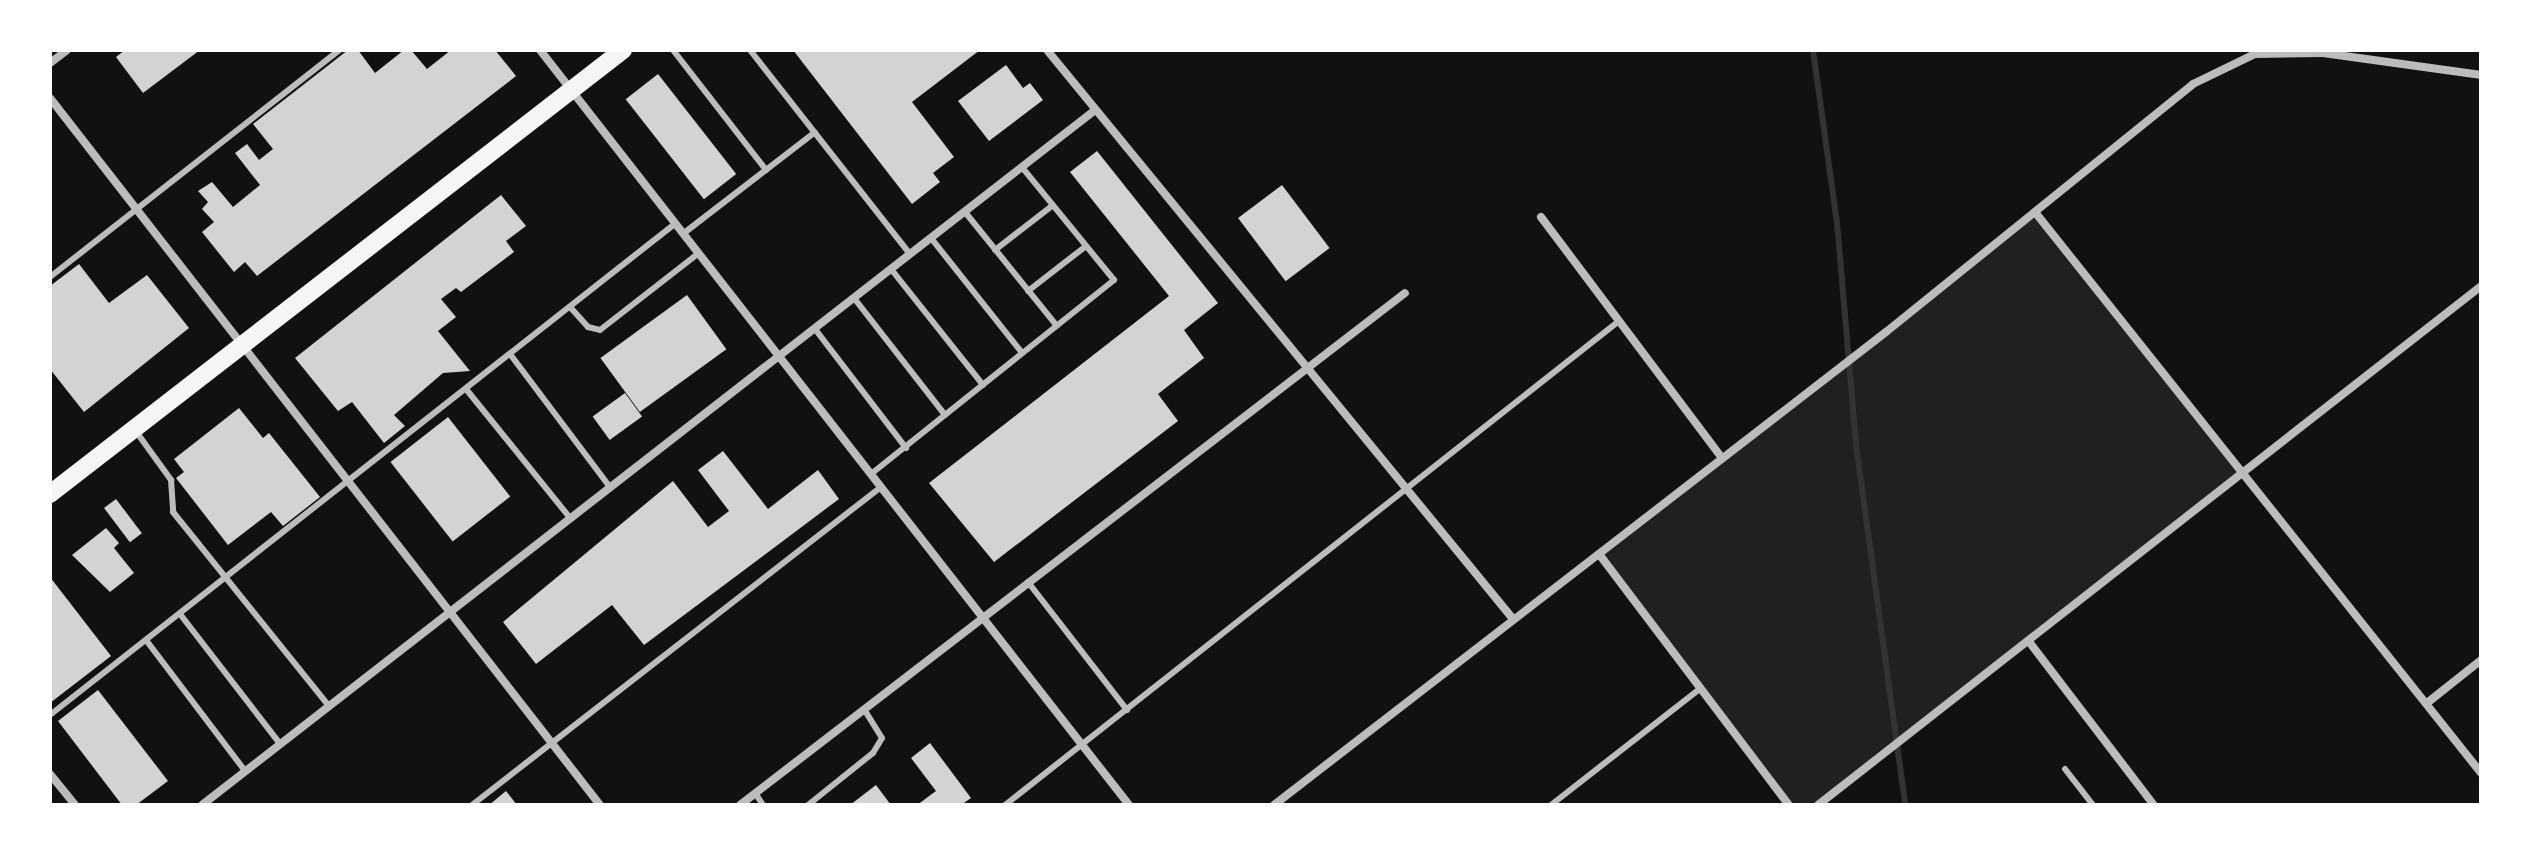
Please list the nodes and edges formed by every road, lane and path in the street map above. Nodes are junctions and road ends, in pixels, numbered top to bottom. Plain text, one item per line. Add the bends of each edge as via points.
1 (67, 50) edge
2 (340, 50) edge
3 (540, 50) edge
4 (623, 50) edge
5 (673, 50) edge
6 (750, 50) edge
7 (1047, 50) edge
8 (50, 63) edge
9 (2481, 75) edge
10 (571, 90) junction
11 (50, 98) edge
12 (1095, 110) junction
13 (815, 132) junction
14 (1022, 167) junction
15 (766, 170) junction
16 (1053, 205) junction
17 (136, 209) junction
18 (965, 212) junction
19 (2035, 212) junction
20 (1541, 217) dead end
21 (676, 223) junction
22 (684, 233) junction
23 (931, 238) junction
24 (1086, 246) junction
25 (995, 250) junction
26 (699, 253) junction
27 (910, 254) junction
28 (891, 269) junction
29 (50, 277) edge
30 (2481, 286) edge
31 (1028, 291) junction
32 (1405, 293) dead end
33 (854, 298) junction
34 (570, 307) junction
35 (1619, 321) junction
36 (1057, 326) junction
37 (815, 329) junction
38 (244, 347) junction
39 (1022, 353) junction
40 (510, 354) junction
41 (780, 356) junction
42 (1311, 366) junction
43 (983, 385) junction
44 (466, 389) junction
45 (945, 415) junction
46 (135, 430) junction
47 (906, 448) junction
48 (1721, 457) junction
49 (2244, 470) junction
50 (871, 474) junction
51 (349, 482) junction
52 (610, 487) junction
53 (881, 487) junction
54 (1408, 488) junction
55 (50, 494) edge
56 (570, 518) junction
57 (1599, 554) junction
58 (226, 578) junction
59 (1028, 582) junction
60 (450, 611) junction
61 (180, 614) junction
62 (982, 618) junction
63 (1513, 619) junction
64 (146, 640) junction
65 (2030, 643) junction
66 (2481, 660) edge
67 (1701, 688) junction
68 (2427, 703) junction
69 (329, 706) junction
70 (864, 709) junction
71 (1127, 710) junction
72 (50, 715) edge
73 (552, 743) junction
74 (280, 744) junction
75 (1082, 745) junction
76 (2065, 769) dead end
77 (245, 771) junction
78 (2481, 773) edge
79 (50, 774) edge
80 (755, 793) junction
81 (75, 805) edge
82 (202, 805) edge
83 (472, 805) edge
84 (600, 805) edge
85 (740, 805) edge
86 (763, 805) edge
87 (808, 805) edge
88 (1005, 805) edge
89 (1129, 805) edge
90 (1274, 805) edge
91 (1551, 805) edge
92 (1789, 805) edge
93 (1818, 805) edge
94 (2093, 805) edge
95 (2154, 805) edge

1 - 8 street
2 - 17 lane
3 - 10 street
4 - 10 main road
5 - 15 lane
6 - 13 lane
7 - 12 street
9 - 19 street via 2323,53 2255,54 2193,84
10 - 21 street
10 - 38 main road
11 - 17 street
12 - 14 street
12 - 42 street
13 - 15 lane
13 - 27 lane
14 - 16 lane
14 - 18 street
15 - 22 lane
16 - 24 lane
16 - 25 lane
17 - 29 lane
17 - 38 street
18 - 23 street
18 - 25 lane
19 - 48 street
19 - 49 street
20 - 35 street
21 - 22 street
21 - 34 lane
22 - 26 street
23 - 27 street
23 - 39 lane
24 - 31 lane
24 - 36 lane via 1114,280
25 - 31 lane
26 - 34 lane via 600,330 588,327
26 - 41 street
27 - 28 street
28 - 33 street
28 - 43 lane
30 - 49 street
31 - 36 lane
32 - 42 street
33 - 37 street
33 - 45 lane
34 - 40 lane
35 - 48 street
35 - 54 lane
36 - 39 lane
37 - 41 street
37 - 47 lane
38 - 46 main road
38 - 51 street
39 - 43 lane
40 - 44 lane
40 - 52 lane
41 - 50 street
41 - 52 street
42 - 54 street
42 - 59 street
43 - 45 lane
44 - 51 lane
44 - 56 lane
45 - 47 lane
46 - 55 main road
46 - 58 lane via 171,480 173,512
47 - 50 lane
48 - 57 street
49 - 65 street
49 - 68 street
50 - 53 street
51 - 58 lane
51 - 60 street
52 - 56 street
53 - 62 street
53 - 73 lane
54 - 63 street
54 - 71 lane
56 - 60 street
57 - 63 street
57 - 67 street
58 - 61 lane
58 - 69 lane
59 - 62 street
59 - 71 lane
60 - 69 street
60 - 73 street
61 - 64 lane
61 - 74 lane
62 - 70 street
62 - 75 street
63 - 90 street
64 - 72 lane
64 - 77 lane
65 - 93 street
65 - 95 street
66 - 68 street
67 - 91 lane
67 - 92 street
68 - 78 street
69 - 74 street
70 - 80 street
70 - 87 lane via 882,738 878,746
71 - 75 lane
73 - 83 lane
73 - 84 street
74 - 77 street
75 - 88 lane
75 - 89 street
76 - 94 lane
77 - 82 street
79 - 81 street
80 - 85 street
80 - 86 lane

